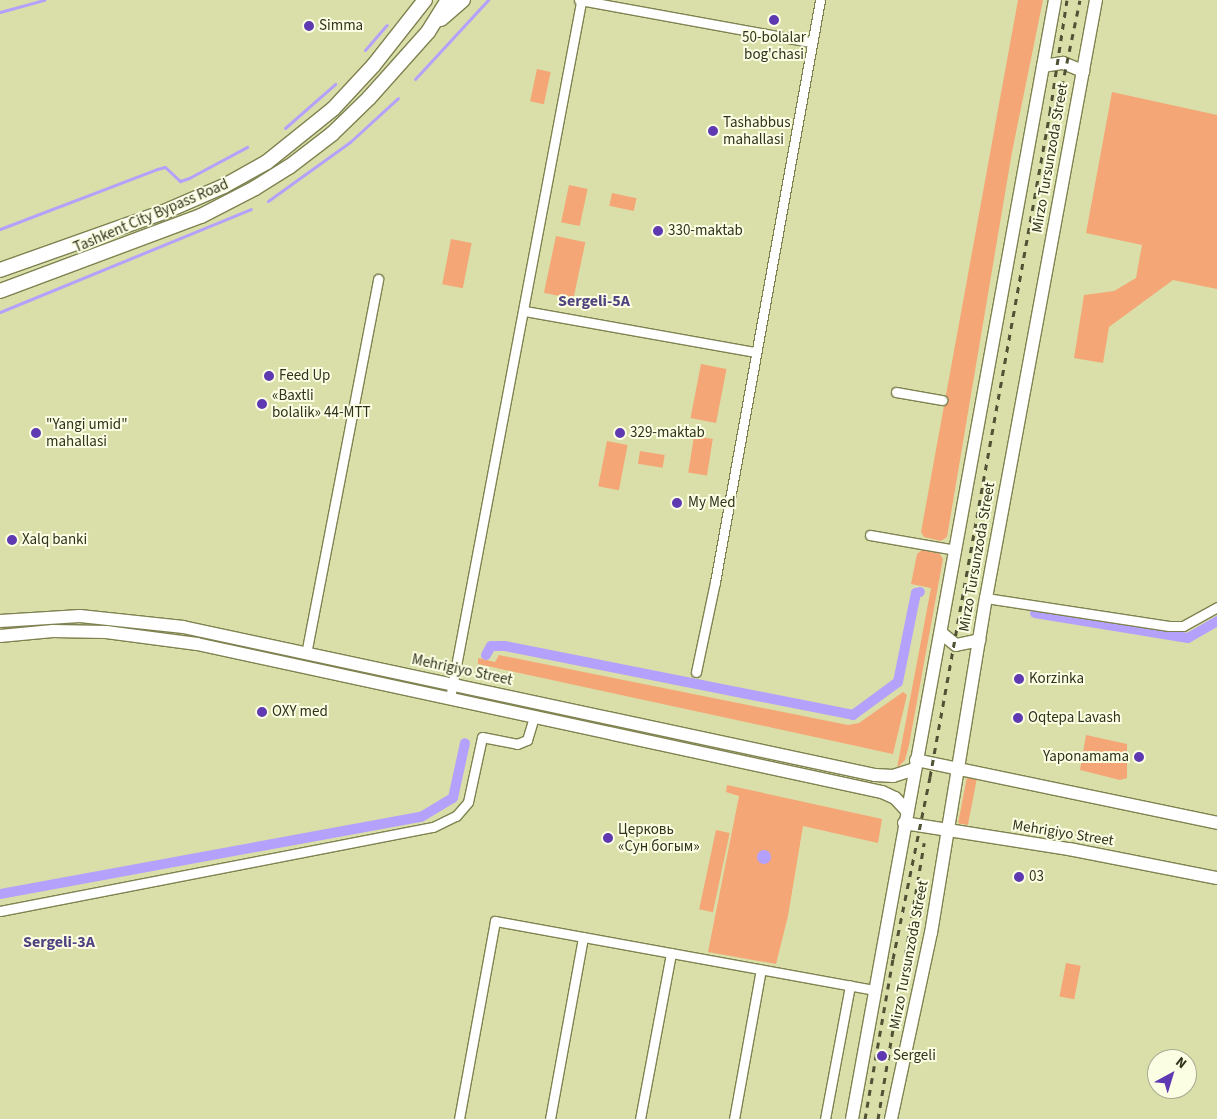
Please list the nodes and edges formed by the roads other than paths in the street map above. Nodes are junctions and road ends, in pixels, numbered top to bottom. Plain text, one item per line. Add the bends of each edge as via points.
1 (425, 0) edge
2 (448, 0) edge
3 (463, 0) edge
4 (820, 0) edge
5 (1055, 0) edge
6 (1096, 0) edge
7 (580, 1) edge
8 (428, 32) junction
9 (812, 42) junction
10 (1043, 66) junction
11 (1083, 71) junction
12 (71, 245) junction
13 (78, 264) junction
14 (0, 270) edge
15 (378, 279) dead end
16 (0, 291) edge
17 (525, 311) junction
18 (755, 352) junction
19 (896, 392) dead end
20 (942, 400) dead end
21 (870, 535) dead end
22 (956, 550) junction
23 (986, 598) junction
24 (1217, 607) edge
25 (0, 620) edge
26 (941, 633) junction
27 (0, 636) edge
28 (979, 640) junction
29 (306, 654) junction
30 (696, 672) dead end
31 (453, 684) junction
32 (450, 698) junction
33 (534, 717) junction
34 (915, 765) junction
35 (960, 768) junction
36 (906, 810) junction
37 (904, 823) junction
38 (1217, 823) edge
39 (949, 831) junction
40 (1217, 878) edge
41 (0, 911) edge
42 (583, 937) junction
43 (670, 953) junction
44 (761, 969) junction
45 (850, 985) junction
46 (875, 990) junction
47 (459, 1119) edge
48 (550, 1119) edge
49 (640, 1119) edge
50 (734, 1119) edge
51 (825, 1119) edge
52 (852, 1119) edge
53 (891, 1119) edge

1 - 12 highway, Tashkent City Bypass Road via 380,59 333,109 267,162 197,198
2 - 8 highway, Tashkent City Bypass Road
3 - 8 highway
4 - 9 street
5 - 10 main road, Mirzo Tursunzoda Street
6 - 11 main road, Mirzo Tursunzoda Street
7 - 9 street
7 - 17 street
8 - 13 highway, Tashkent City Bypass Road via 346,121 289,167 200,216
9 - 18 street
10 - 11 main road via 1064,63
10 - 22 main road, Mirzo Tursunzoda Street
11 - 23 main road, Mirzo Tursunzoda Street
12 - 13 highway via 69,256
12 - 14 highway, Tashkent City Bypass Road
13 - 16 highway, Tashkent City Bypass Road
15 - 29 street
17 - 18 street
17 - 31 street
18 - 30 street
19 - 20 street
21 - 22 street
22 - 26 main road, Mirzo Tursunzoda Street
23 - 24 street via 1170,626 1183,626
23 - 28 main road, Mirzo Tursunzoda Street
25 - 29 main road, Mehrigiyo Street via 80,616 135,621 208,632
26 - 28 main road via 956,645
26 - 34 main road, Mirzo Tursunzoda Street
27 - 32 main road, Mehrigiyo Street via 53,631 134,635 206,646
28 - 35 main road, Mirzo Tursunzoda Street
29 - 31 main road, Mehrigiyo Street
31 - 32 street
31 - 34 main road, Mehrigiyo Street via 875,775 899,776
32 - 33 main road, Mehrigiyo Street
33 - 36 main road, Mehrigiyo Street via 882,792 895,798
33 - 41 street via 526,740 517,744 482,737 468,802 456,816 433,827
34 - 35 main road, Mehrigiyo Street
34 - 36 main road, Mirzo Tursunzoda Street
35 - 38 main road, Mehrigiyo Street
35 - 39 main road, Mirzo Tursunzoda Street
36 - 37 main road, Mirzo Tursunzoda Street
37 - 39 main road, Mehrigiyo Street
37 - 46 main road, Mirzo Tursunzoda Street
39 - 40 main road, Mehrigiyo Street via 1069,849
39 - 53 main road, Mirzo Tursunzoda Street
42 - 43 street
42 - 47 street via 495,921
42 - 48 street
43 - 44 street
43 - 49 street
44 - 45 street
44 - 50 street
45 - 46 street
45 - 51 street
46 - 52 main road, Mirzo Tursunzoda Street

